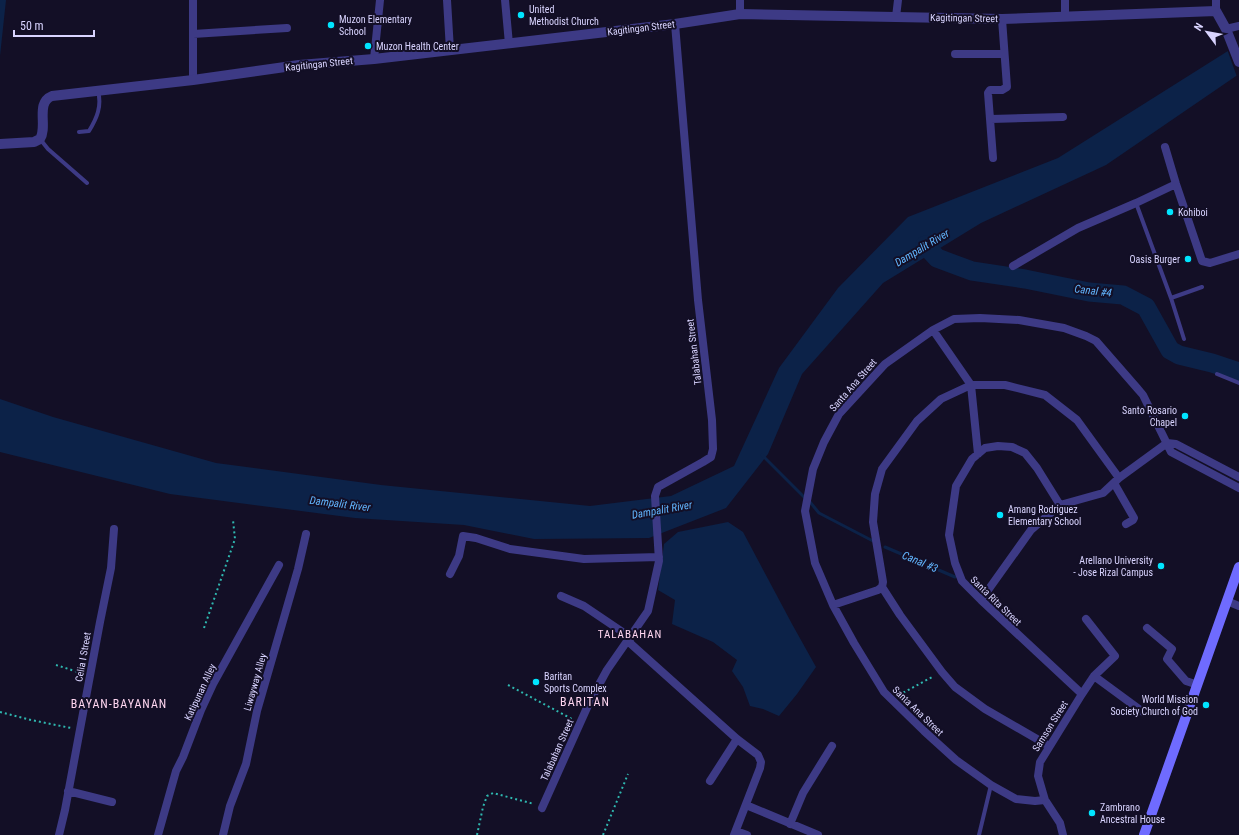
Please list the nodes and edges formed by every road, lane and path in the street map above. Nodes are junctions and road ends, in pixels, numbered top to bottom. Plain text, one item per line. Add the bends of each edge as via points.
1 (193, 0) edge
2 (380, 0) edge
3 (447, 0) edge
4 (505, 0) edge
5 (740, 0) edge
6 (898, 0) edge
7 (1064, 0) edge
8 (1216, 0) edge
9 (1216, 11) junction
10 (740, 14) junction
11 (1065, 16) junction
12 (896, 17) junction
13 (1002, 19) junction
14 (675, 24) junction
15 (1239, 26) edge
16 (287, 28) dead end
17 (1226, 29) junction
18 (193, 34) junction
19 (509, 44) junction
20 (450, 50) junction
21 (955, 54) dead end
22 (1004, 54) junction
23 (374, 59) junction
24 (1239, 62) edge
25 (193, 80) junction
26 (98, 91) junction
27 (1063, 117) dead end
28 (991, 119) junction
29 (80, 132) dead end
30 (37, 140) junction
31 (0, 144) edge
32 (1165, 147) dead end
33 (993, 158) dead end
34 (87, 183) dead end
35 (1176, 184) junction
36 (1136, 203) junction
37 (1239, 254) edge
38 (1013, 266) dead end
39 (1202, 287) dead end
40 (1170, 298) junction
41 (933, 330) junction
42 (1184, 338) dead end
43 (1217, 374) dead end
44 (1239, 383) edge
45 (971, 386) junction
46 (1167, 443) junction
47 (978, 454) junction
48 (1239, 477) edge
49 (1117, 480) junction
50 (1239, 488) edge
51 (1060, 505) junction
52 (233, 520) dead end
53 (1126, 524) dead end
54 (114, 529) dead end
55 (306, 534) dead end
56 (659, 557) junction
57 (279, 565) dead end
58 (1239, 567) edge
59 (450, 574) dead end
60 (882, 587) junction
61 (561, 596) dead end
62 (981, 600) junction
63 (1227, 601) junction
64 (833, 605) junction
65 (1239, 606) edge
66 (1086, 619) dead end
67 (204, 628) dead end
68 (1147, 628) dead end
69 (629, 639) junction
70 (56, 665) dead end
71 (942, 672) junction
72 (90, 675) junction
73 (1094, 676) junction
74 (508, 685) dead end
75 (1198, 685) junction
76 (1079, 692) junction
77 (892, 699) junction
78 (0, 712) edge
79 (1143, 712) dead end
80 (579, 723) junction
81 (80, 730) junction
82 (737, 739) junction
83 (832, 746) dead end
84 (1049, 746) junction
85 (628, 774) dead end
86 (710, 781) dead end
87 (991, 785) junction
88 (68, 791) junction
89 (1045, 800) junction
90 (112, 802) dead end
91 (746, 805) junction
92 (542, 808) joint
93 (790, 824) junction
94 (735, 833) edge
95 (59, 835) edge
96 (158, 835) edge
97 (223, 835) edge
98 (477, 835) edge
99 (603, 835) edge
100 (747, 835) edge
101 (818, 835) edge
102 (979, 835) edge
103 (1063, 835) edge
104 (1144, 835) edge

1 - 18 street
2 - 23 street
3 - 20 street
4 - 19 street
5 - 10 street
6 - 12 street
7 - 11 street
8 - 9 street
9 - 11 street, Kagitingan Street
9 - 17 street
10 - 12 street, Kagitingan Street
10 - 14 street, Kagitingan Street
11 - 13 street, Kagitingan Street
12 - 13 street, Kagitingan Street
13 - 22 street
14 - 19 street, Kagitingan Street
14 - 56 street, Talabahan Street via 698,300 714,449 711,457 658,487 655,500
15 - 17 street
16 - 18 street
17 - 24 street
18 - 25 street
19 - 20 street, Kagitingan Street
20 - 23 street, Kagitingan Street
21 - 22 street
22 - 28 street via 1007,86 1002,90 990,90 988,93
23 - 25 street, Kagitingan Street via 299,65
25 - 26 street, Kagitingan Street
26 - 29 lane via 100,104 95,122 89,131
26 - 30 street, Kagitingan Street via 48,98 44,103 43,133
27 - 28 street
28 - 33 street
30 - 31 street
30 - 34 lane
32 - 35 street
35 - 36 street
35 - 37 street via 1202,262 1210,263
36 - 38 street via 1078,228
36 - 40 lane
39 - 40 lane
40 - 42 lane
41 - 45 street
41 - 46 street, Santa Ana Street via 954,319 980,318 1019,320 1064,328 1086,336 1096,341 1143,395
41 - 64 street, Santa Ana Street via 885,364 840,414 824,442 813,469 804,511 815,563
43 - 44 lane
45 - 47 street
45 - 49 street via 1005,385 1045,395 1077,420
45 - 60 street via 941,400 916,420 882,469 875,494 873,522
46 - 48 street via 1176,444
46 - 49 street
46 - 50 street, Santa Ana Street via 1171,452
47 - 51 street, Santa Rita Street via 985,448 998,446 1012,447 1025,453
47 - 62 street, Santa Rita Street via 972,459 956,486 949,535 962,581
49 - 51 street via 1103,493
49 - 53 street via 1134,518
51 - 62 street via 1032,530
52 - 67 path via 235,539
54 - 72 street, Celia I Street via 111,568
55 - 97 street, Liwayway Alley via 257,711 246,764 230,806
56 - 59 street via 584,559 510,550 462,536 459,556
56 - 69 street, Talabahan Street via 648,611
57 - 96 street, Katipunan Alley via 201,710 176,771
58 - 63 main road
60 - 64 street
60 - 71 street
61 - 69 street via 584,606 627,635
62 - 76 street, Santa Rita Street
63 - 65 street
63 - 75 main road
64 - 77 street, Santa Ana Street via 884,692
66 - 73 street, Samson Street via 1115,656
68 - 75 street via 1172,649 1167,659 1186,681
69 - 80 street, Talabahan Street via 607,670
69 - 82 street via 631,644
70 - 72 path
71 - 77 path
71 - 84 street via 956,687 985,709
72 - 81 street, Celia I Street
73 - 76 street, Samson Street
73 - 79 street
74 - 80 path
75 - 104 main road
76 - 84 street, Samson Street
77 - 87 street, Santa Ana Street via 956,760
78 - 81 path
80 - 92 street, Talabahan Street
81 - 88 street, Celia I Street
82 - 86 street
82 - 91 street via 758,755 762,762
83 - 93 street via 803,793
84 - 89 street, Samson Street via 1040,762 1038,776
85 - 99 path
87 - 89 street, Santa Ana Street via 1016,799
87 - 102 lane
88 - 90 street
88 - 95 street, Celia I Street
89 - 103 street, Samson Street via 1060,823
91 - 93 street
91 - 94 street
92 - 98 path via 493,793 487,796
93 - 101 street
94 - 100 street

